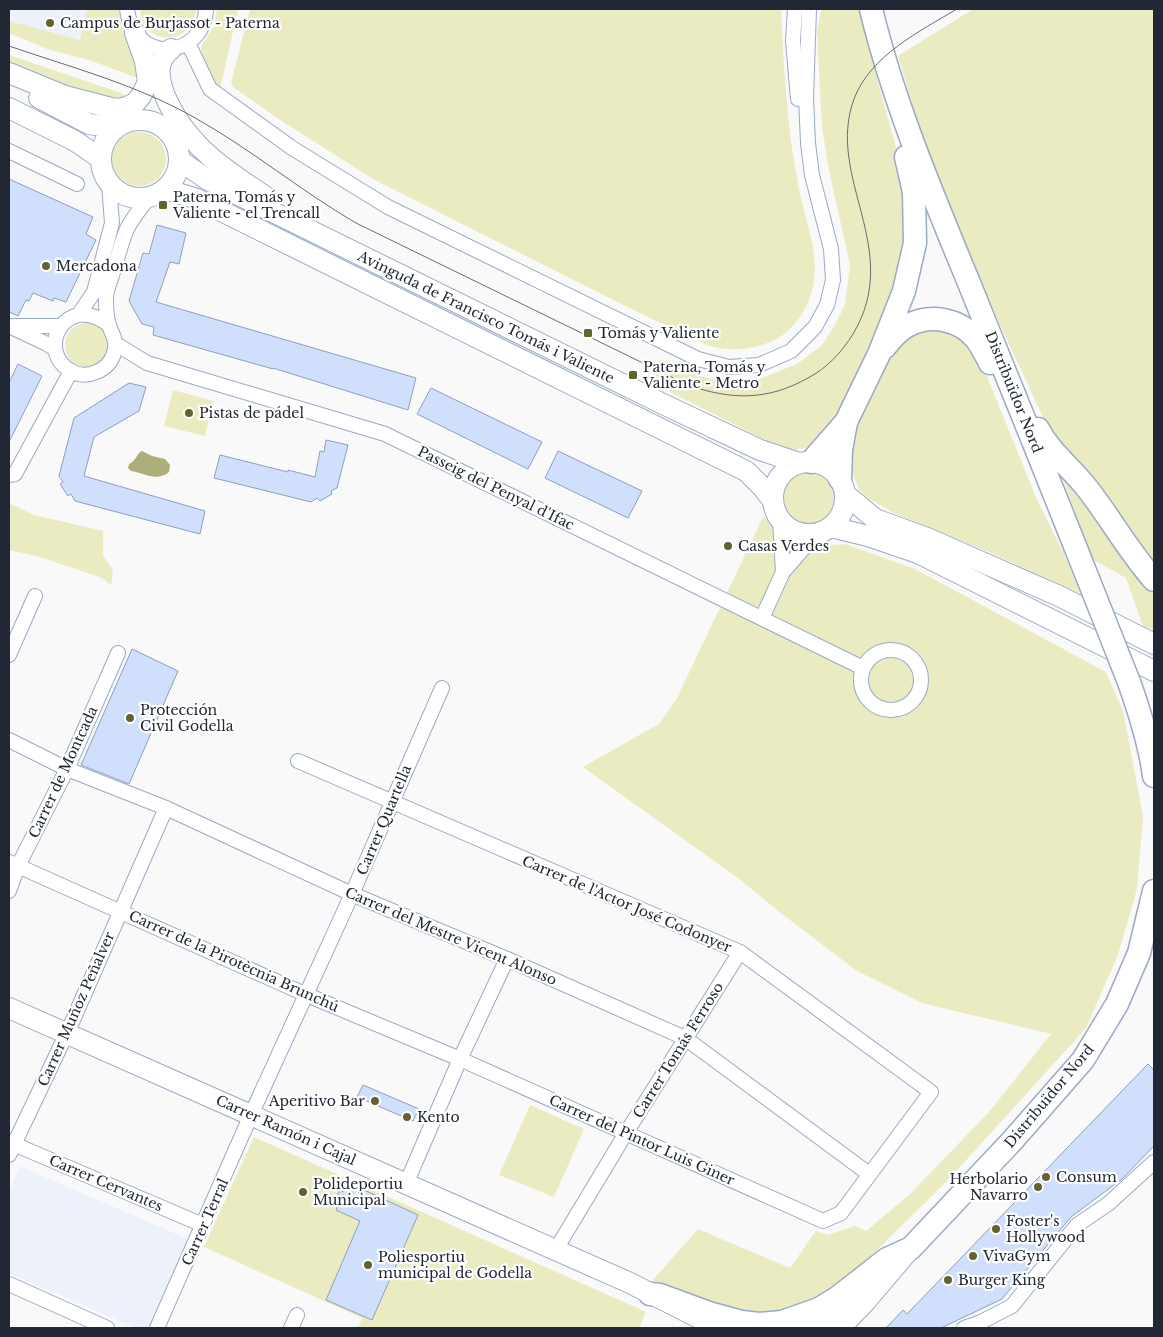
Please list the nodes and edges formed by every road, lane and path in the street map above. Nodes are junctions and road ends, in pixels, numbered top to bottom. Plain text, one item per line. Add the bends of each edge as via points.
1 (127, 9) edge
2 (206, 9) edge
3 (795, 9) edge
4 (809, 9) edge
5 (871, 9) edge
6 (135, 33) junction
7 (180, 46) junction
8 (888, 71) junction
9 (9, 73) edge
10 (9, 83) edge
11 (9, 108) edge
12 (115, 128) junction
13 (808, 143) junction
14 (9, 151) edge
15 (100, 158) junction
16 (179, 160) junction
17 (76, 184) dead end
18 (109, 184) junction
19 (157, 193) junction
20 (350, 250) junction
21 (79, 314) junction
22 (109, 325) junction
23 (10, 326) edge
24 (61, 326) junction
25 (116, 344) junction
26 (55, 349) junction
27 (880, 354) junction
28 (71, 371) junction
29 (1018, 402) junction
30 (846, 422) junction
31 (805, 463) junction
32 (12, 475) edge
33 (843, 487) junction
34 (773, 501) junction
35 (780, 520) junction
36 (823, 531) junction
37 (783, 572) junction
38 (1154, 580) edge
39 (35, 596) dead end
40 (762, 618) junction
41 (1154, 644) edge
42 (118, 653) dead end
43 (9, 655) edge
44 (863, 668) junction
45 (1154, 670) edge
46 (442, 688) dead end
47 (9, 740) edge
48 (298, 762) dead end
49 (67, 769) junction
50 (1154, 776) edge
51 (391, 802) junction
52 (166, 808) junction
53 (13, 864) edge
54 (1154, 890) edge
55 (9, 891) edge
56 (352, 894) junction
57 (121, 910) junction
58 (740, 952) junction
59 (507, 959) junction
60 (307, 995) junction
61 (9, 1008) edge
62 (66, 1033) junction
63 (686, 1038) junction
64 (460, 1059) junction
65 (252, 1115) junction
66 (626, 1133) junction
67 (10, 1147) edge
68 (1154, 1162) edge
69 (869, 1174) junction
70 (406, 1184) junction
71 (203, 1225) junction
72 (911, 1248) junction
73 (555, 1251) junction
74 (9, 1284) edge
75 (650, 1294) junction
76 (671, 1304) junction
77 (107, 1328) edge
78 (157, 1328) edge
79 (691, 1328) edge
80 (716, 1328) edge
81 (812, 1328) edge
82 (840, 1328) edge
83 (964, 1328) edge

1 - 6 street
2 - 7 street via 198,34
3 - 13 street via 793,41 798,97
4 - 13 street
5 - 8 main road, Distribuïdor Nord
6 - 7 street via 142,41 161,49
6 - 9 main road via 148,82 141,96 127,107 111,108 65,96
7 - 13 street via 210,89 292,148 388,207 698,359 729,366 759,365 791,351 815,327 827,305 834,280 831,248 812,175
7 - 20 main road via 165,54 159,65 168,104 192,140 227,170 277,205
8 - 27 main road via 889,99 914,192 915,243 904,291
8 - 29 main road, Distribuïdor Nord via 931,193
10 - 12 main road via 89,124
11 - 15 main road via 75,141
12 - 15 main road via 107,136
12 - 16 main road via 139,119 158,124 172,136
14 - 17 street
15 - 18 main road via 102,172
16 - 19 main road via 173,181
16 - 20 main road, Avinguda de Francisco Tomás i Valiente via 208,180
18 - 19 main road via 127,196 138,198
18 - 21 street via 112,223 94,292
19 - 22 street via 127,228 106,297
19 - 34 main road, Avinguda de Francisco Tomás i Valiente via 197,199 746,471
20 - 31 main road, Avinguda de Francisco Tomás i Valiente via 666,406 760,450
21 - 22 street via 100,317
21 - 24 street
22 - 25 street
23 - 24 street
23 - 26 street
24 - 26 street via 56,335
25 - 28 street via 110,363 102,370 92,374
25 - 40 street, Passeig del Penyal d'Ifac via 148,363 385,434
26 - 28 street via 61,363
27 - 29 main road via 907,326 924,320 955,322 976,339
27 - 30 main road
28 - 32 street
29 - 38 main road via 1048,446 1090,492
29 - 50 main road, Distribuïdor Nord, bridge via 1129,682 1152,757
30 - 31 main road
30 - 33 main road via 841,450
31 - 33 main road via 822,464 832,470
31 - 34 main road via 782,474
33 - 36 main road via 842,513 838,521
33 - 41 main road via 875,519 927,538 1059,596
34 - 35 main road
35 - 36 main road via 802,534
35 - 37 street
36 - 37 street
36 - 45 main road via 868,536 918,553
37 - 40 street
39 - 43 street
40 - 44 street, Passeig del Penyal d'Ifac
42 - 49 street, Carrer de Montcada
44 - 44 street via 860,678 866,698 884,710 905,707 919,692 920,671 915,662 899,651 878,653
46 - 51 street, Carrer Quartella
47 - 49 street, Carrer del Mestre Vicent Alonso
48 - 51 street, Carrer de l'Actor José Codonyer
49 - 52 street, Carrer del Mestre Vicent Alonso
49 - 53 street, Carrer de Montcada
51 - 56 street, Carrer Quartella
51 - 58 street, Carrer de l'Actor José Codonyer
52 - 56 street, Carrer del Mestre Vicent Alonso
52 - 57 street, Carrer Muñoz Peñalver
53 - 55 street, Carrer de Montcada
53 - 57 street, Carrer de la Pirotècnia Brunchú
54 - 72 main road, Distribuïdor Nord via 1139,953 1117,1004 1083,1060
56 - 59 street, Carrer del Mestre Vicent Alonso
56 - 60 street, Carrer Quartella
57 - 60 street, Carrer de la Pirotècnia Brunchú
57 - 62 street, Carrer Muñoz Peñalver
58 - 63 street, Carrer Tomás Ferroso
58 - 69 street, Carrer de l'Actor José Codonyer via 931,1092
59 - 63 street, Carrer del Mestre Vicent Alonso
59 - 64 street
60 - 64 street, Carrer de la Pirotècnia Brunchú
60 - 65 street, Carrer Quartella
61 - 62 main road, Carrer Ramón i Cajal
62 - 65 main road, Carrer Ramón i Cajal
62 - 67 street, Carrer Muñoz Peñalver
63 - 66 street, Carrer Tomás Ferroso
63 - 69 street, Carrer del Mestre Vicent Alonso
64 - 66 street, Carrer del Pintor Luis Giner
64 - 70 street
65 - 70 main road, Carrer Ramón i Cajal
65 - 71 street, Carrer Terral
66 - 69 street, Carrer del Pintor Luis Giner via 823,1221 841,1213
66 - 73 street, Carrer Tomás Ferroso
67 - 71 street, Carrer Cervantes
68 - 83 street via 1108,1204 1077,1225 1012,1306
70 - 73 main road, Carrer Ramón i Cajal
71 - 78 street, Carrer Terral
72 - 75 main road via 887,1259 825,1305 782,1322 742,1322
72 - 81 main road via 850,1303
72 - 82 main road
73 - 75 main road, Carrer Ramón i Cajal
74 - 77 street
75 - 76 main road, Carrer Ramón i Cajal
76 - 79 main road, Carrer Ramón i Cajal
76 - 80 main road, Carrer Ramón i Cajal

